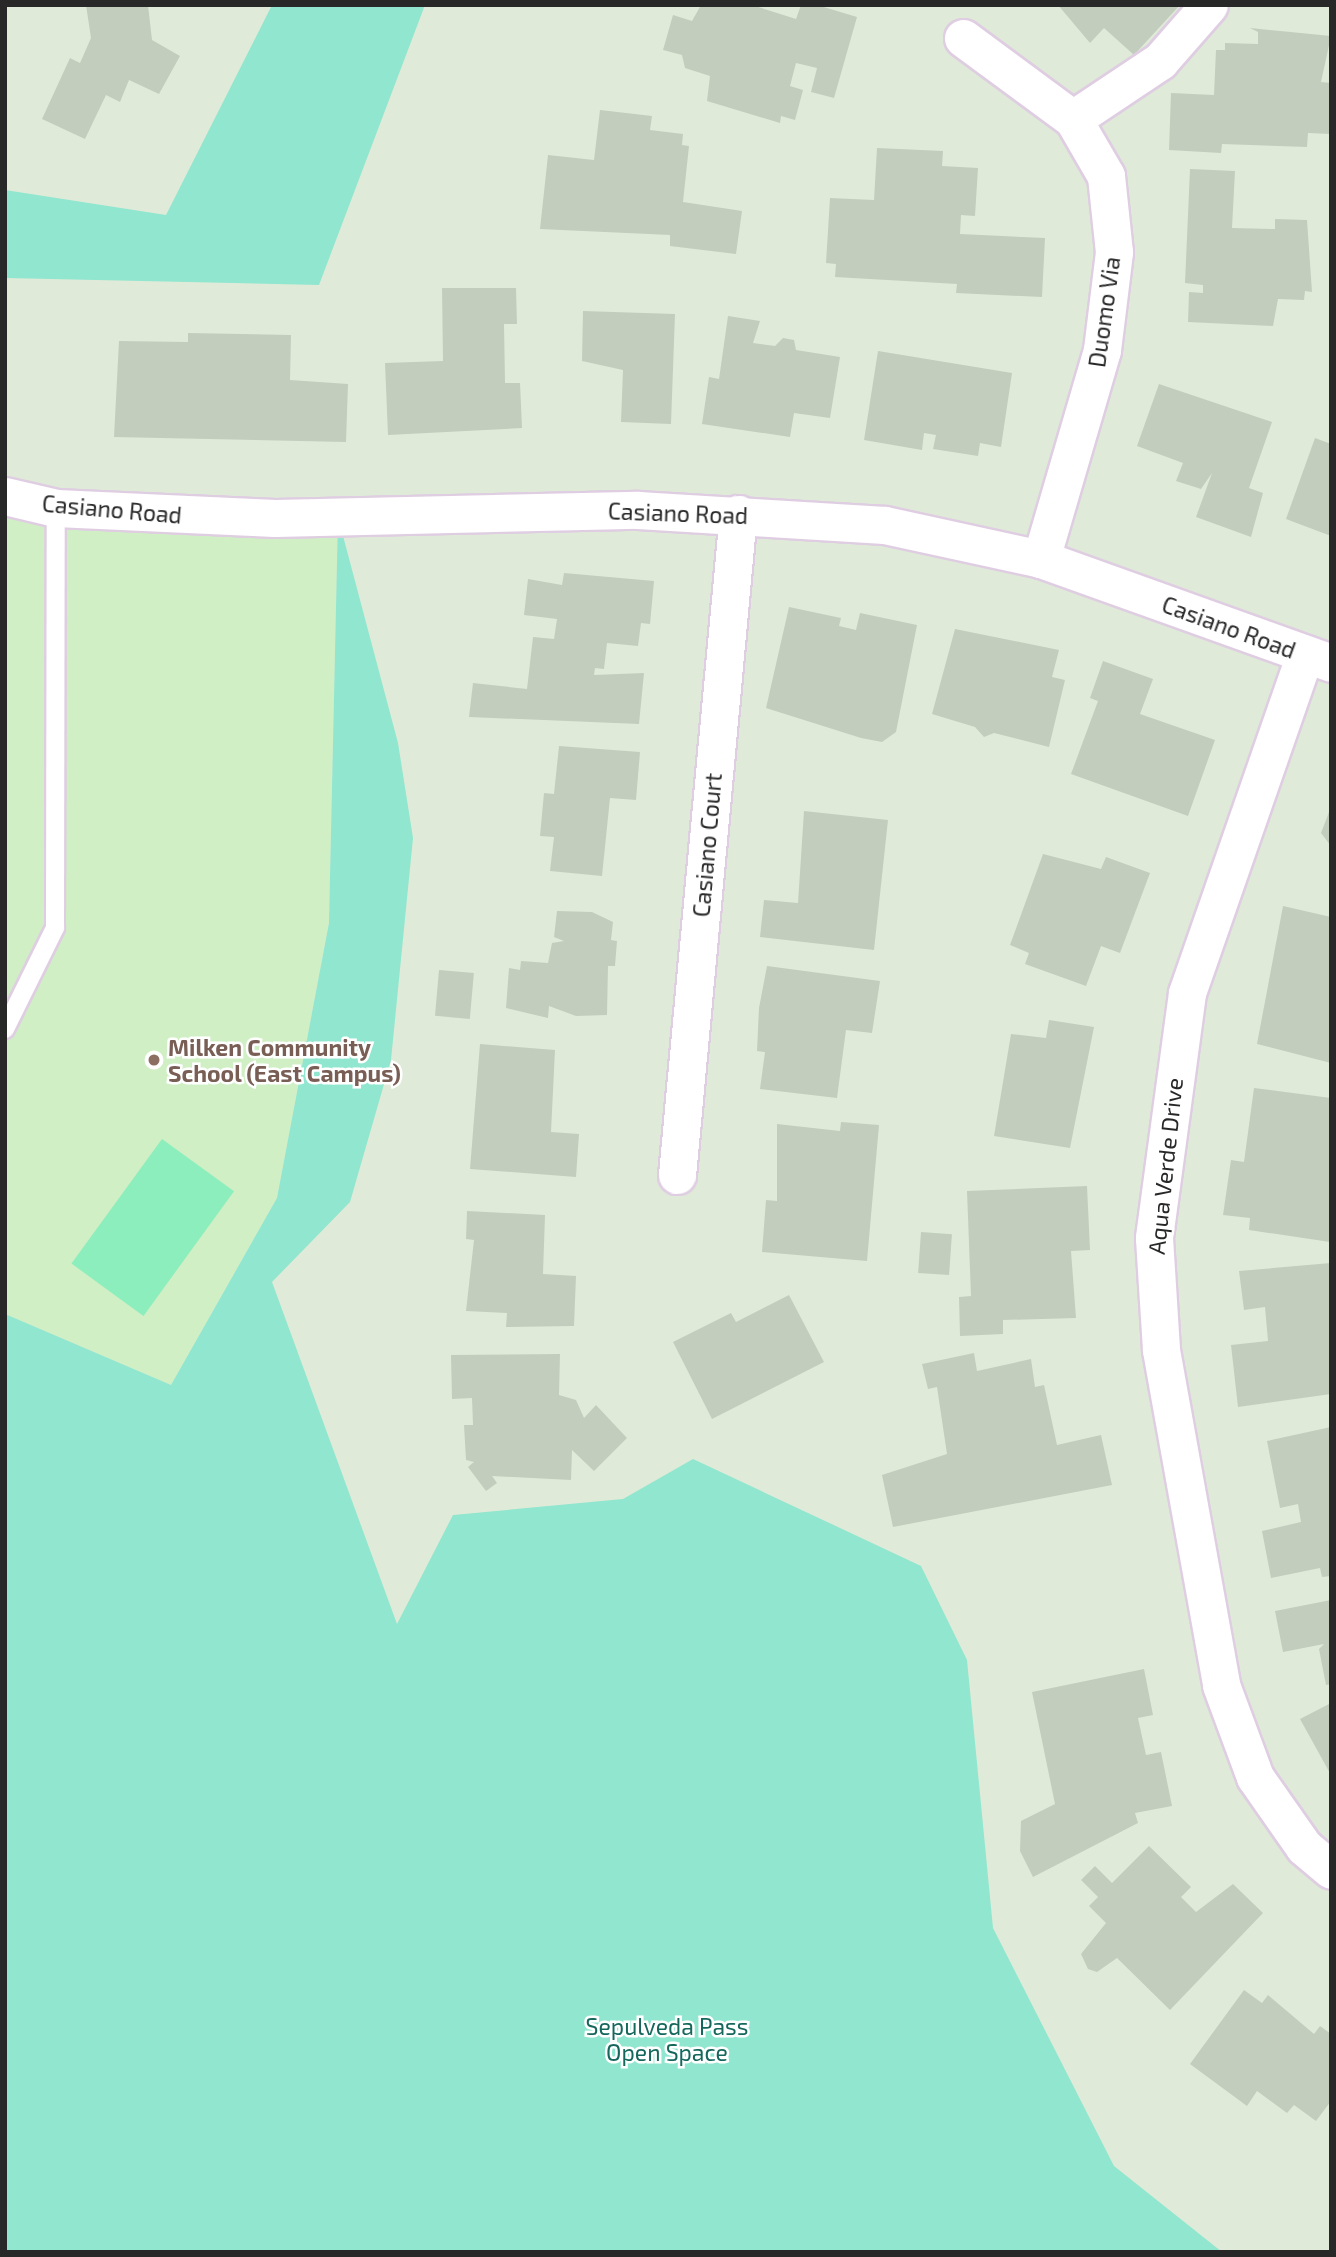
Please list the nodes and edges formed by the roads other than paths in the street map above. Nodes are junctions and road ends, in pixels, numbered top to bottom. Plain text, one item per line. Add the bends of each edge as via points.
1 (1209, 5) edge
2 (963, 38) dead end
3 (1073, 119) junction
4 (5, 496) edge
5 (56, 508) junction
6 (738, 514) junction
7 (1041, 559) junction
8 (1318, 659) edge
9 (5, 1028) edge
10 (677, 1175) dead end
11 (1331, 1870) edge

1 - 3 street via 1160,61
2 - 3 street, Duomo Via
3 - 7 street, Duomo Via via 1105,176 1114,252 1102,350
4 - 5 street, Casiano Road
5 - 6 street, Casiano Road via 275,518 638,510
5 - 9 lane via 55,928
6 - 7 street, Casiano Road via 885,525
6 - 10 street, Casiano Court
7 - 8 street, Casiano Road
8 - 11 street, Aqua Verde Drive via 1187,993 1154,1238 1161,1350 1221,1685 1255,1777 1304,1847

